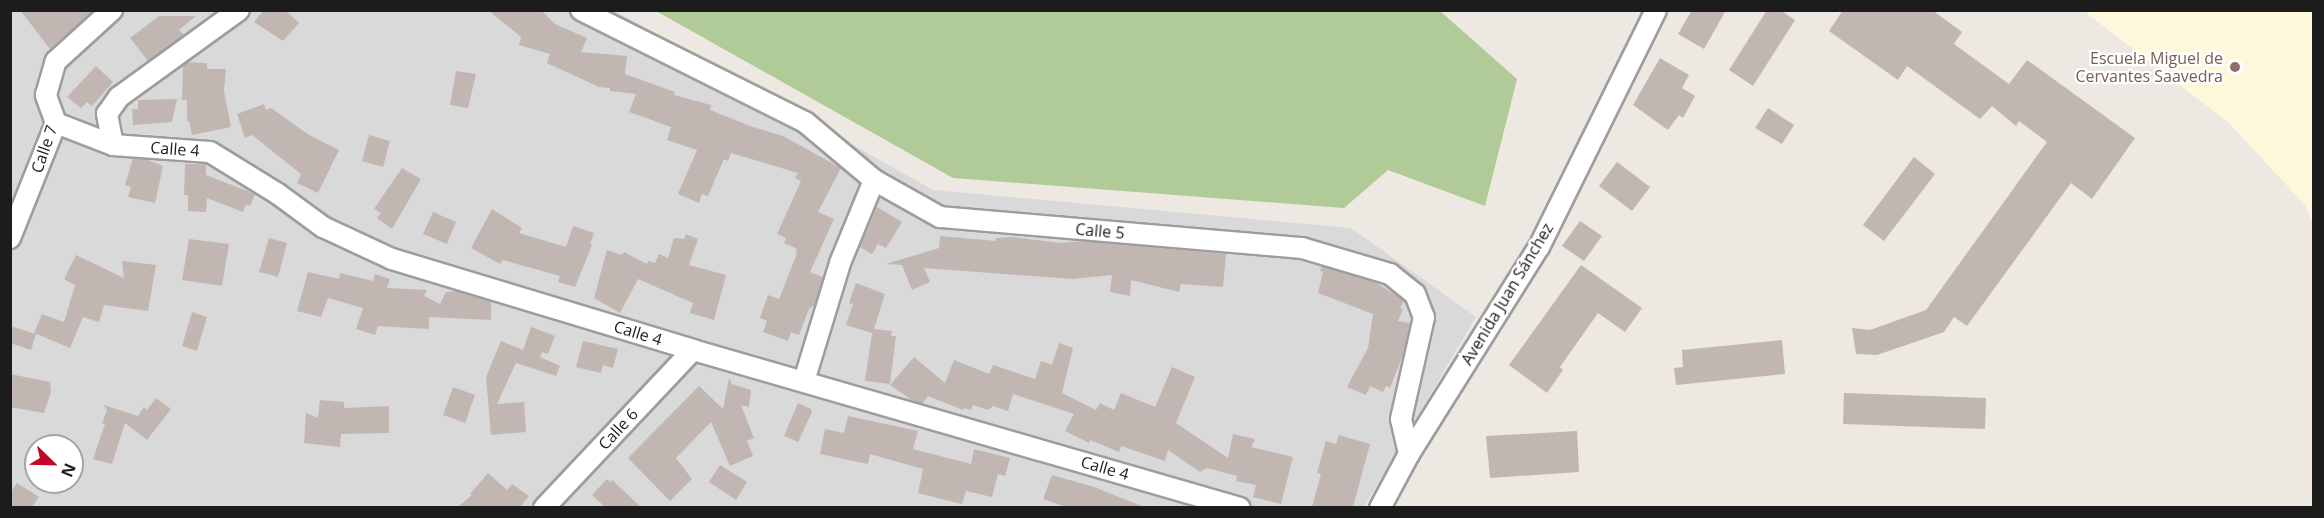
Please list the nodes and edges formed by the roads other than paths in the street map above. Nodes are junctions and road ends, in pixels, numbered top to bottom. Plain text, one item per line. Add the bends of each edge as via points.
1 (112, 10) edge
2 (239, 10) edge
3 (581, 10) edge
4 (1656, 10) edge
5 (56, 123) junction
6 (113, 145) junction
7 (874, 180) junction
8 (10, 238) edge
9 (693, 350) junction
10 (804, 381) junction
11 (1409, 454) junction
12 (544, 507) edge
13 (1240, 507) edge
14 (1380, 507) edge

1 - 5 street, Calle 7 via 56,61 46,95
2 - 6 street via 119,97 107,114
3 - 7 street, Calle 5 via 805,122
4 - 11 street, Avenida Juan Sánchez via 1539,247
5 - 6 street, Calle 4
5 - 8 street, Calle 7
6 - 9 street, Calle 4 via 210,152 323,227 392,259
7 - 10 street via 840,263
7 - 11 street, Calle 5 via 940,217 1302,248 1390,274 1415,294 1425,317 1401,419
9 - 10 street, Calle 4
9 - 12 street, Calle 6
10 - 13 street, Calle 4
11 - 14 street, Avenida Juan Sánchez

